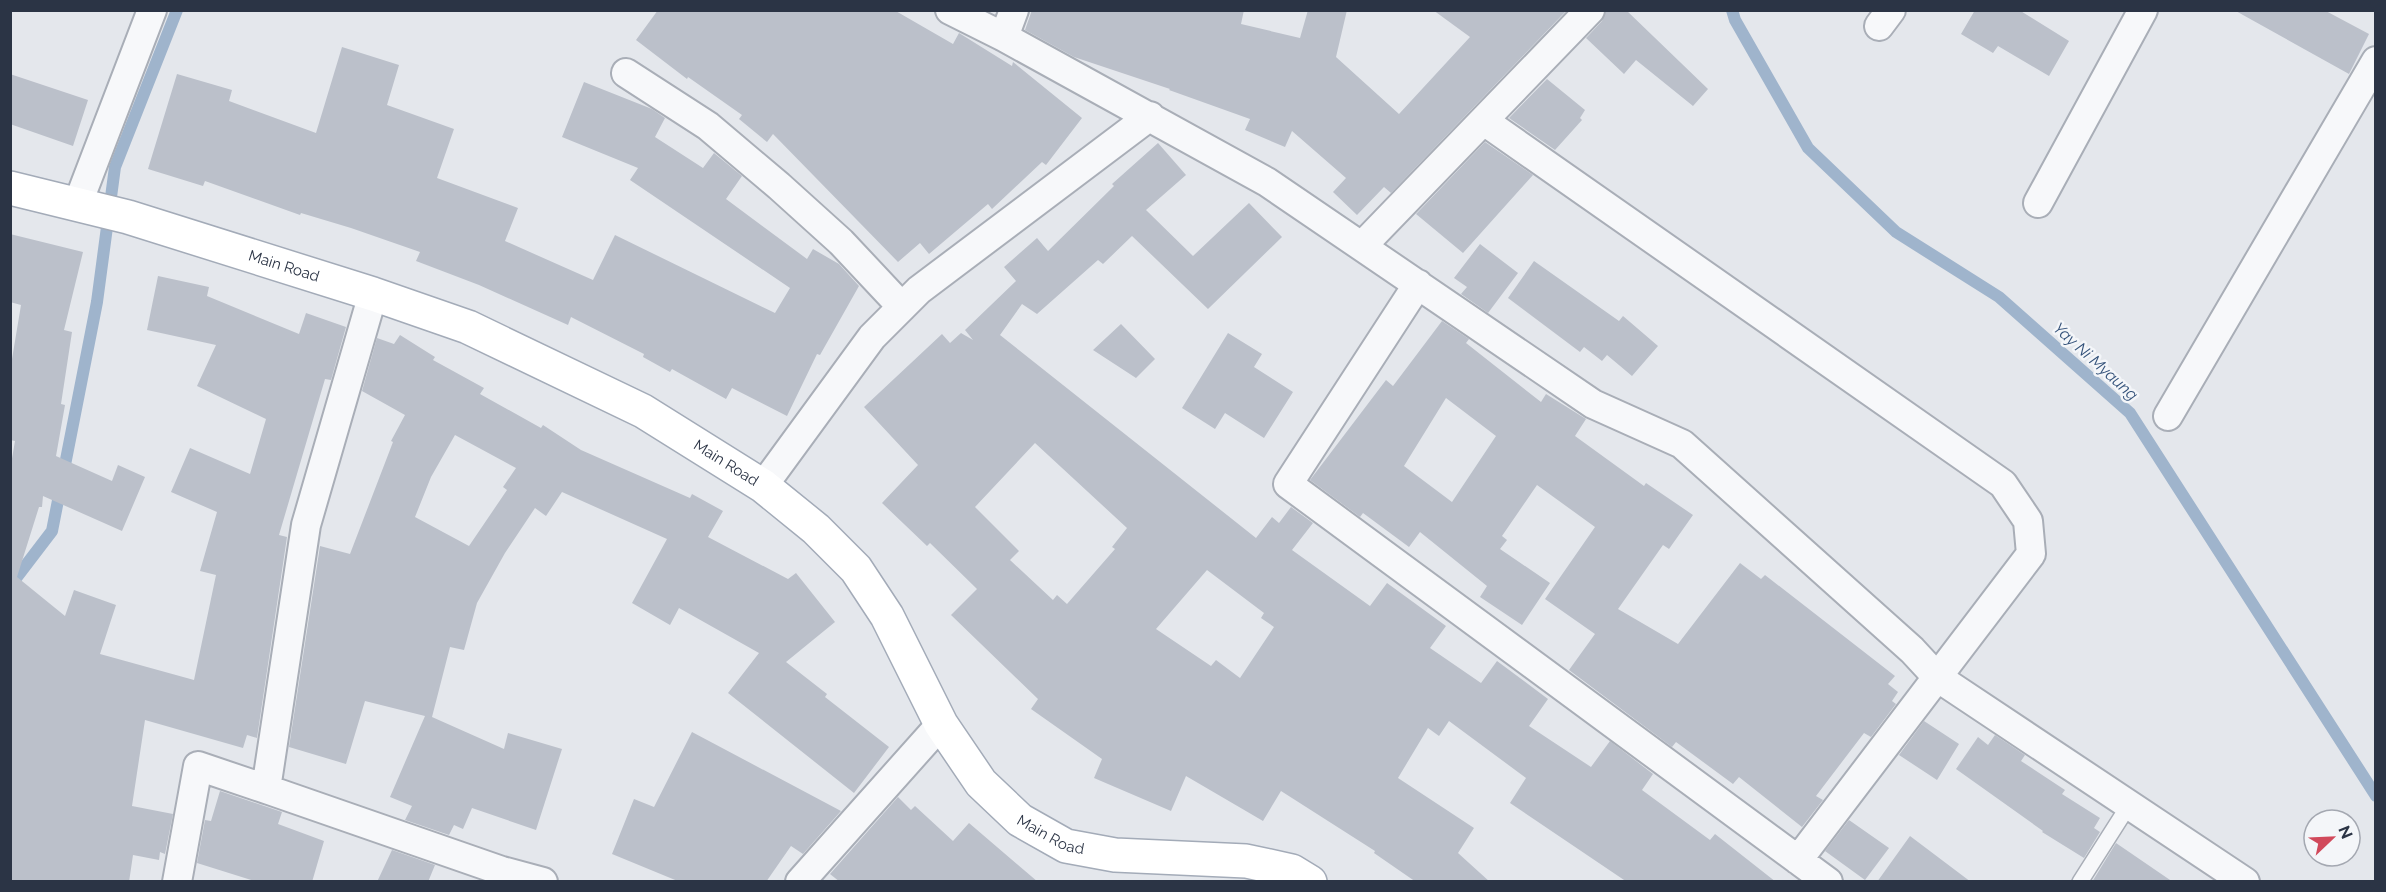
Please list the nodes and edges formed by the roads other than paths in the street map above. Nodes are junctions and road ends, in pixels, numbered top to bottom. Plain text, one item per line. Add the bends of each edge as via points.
1 (152, 10) edge
2 (950, 10) edge
3 (1014, 10) edge
4 (1590, 10) edge
5 (2143, 10) edge
6 (1004, 37) junction
7 (2376, 61) edge
8 (626, 73) dead end
9 (1150, 116) junction
10 (1484, 121) junction
11 (10, 188) edge
12 (78, 203) junction
13 (2038, 203) dead end
14 (1362, 246) junction
15 (1418, 284) junction
16 (372, 294) junction
17 (902, 307) junction
18 (2168, 416) dead end
19 (763, 486) junction
20 (1937, 677) junction
21 (941, 724) junction
22 (266, 789) junction
23 (2129, 805) junction
24 (1798, 860) junction
25 (499, 876) edge
26 (177, 882) edge
27 (543, 882) edge
28 (800, 882) edge
29 (1310, 882) edge
30 (1828, 882) edge
31 (2080, 882) edge
32 (2245, 882) edge

1 - 12 street
2 - 6 street
3 - 6 street
4 - 10 street
5 - 13 street
6 - 9 street
7 - 18 street
8 - 17 street via 708,126 779,186 841,242
9 - 14 street via 1267,182
9 - 17 street via 919,290
10 - 14 street
10 - 20 street via 2003,484 2028,521 2031,554
11 - 12 main road, Main Road
12 - 16 main road, Main Road
14 - 15 street
15 - 20 street via 1593,404 1682,444 1912,650
15 - 24 street via 1288,484
16 - 19 main road, Main Road via 468,327 643,411
16 - 22 street via 306,525
17 - 19 street via 872,337
19 - 21 main road, Main Road via 816,529 856,569 887,616
20 - 23 street
20 - 24 street
21 - 28 street
21 - 29 main road, Main Road via 981,783 1020,820 1066,846 1115,855 1246,861 1292,871
22 - 25 street
22 - 26 street via 198,766
23 - 31 lane
23 - 32 street
24 - 30 street
25 - 27 street

